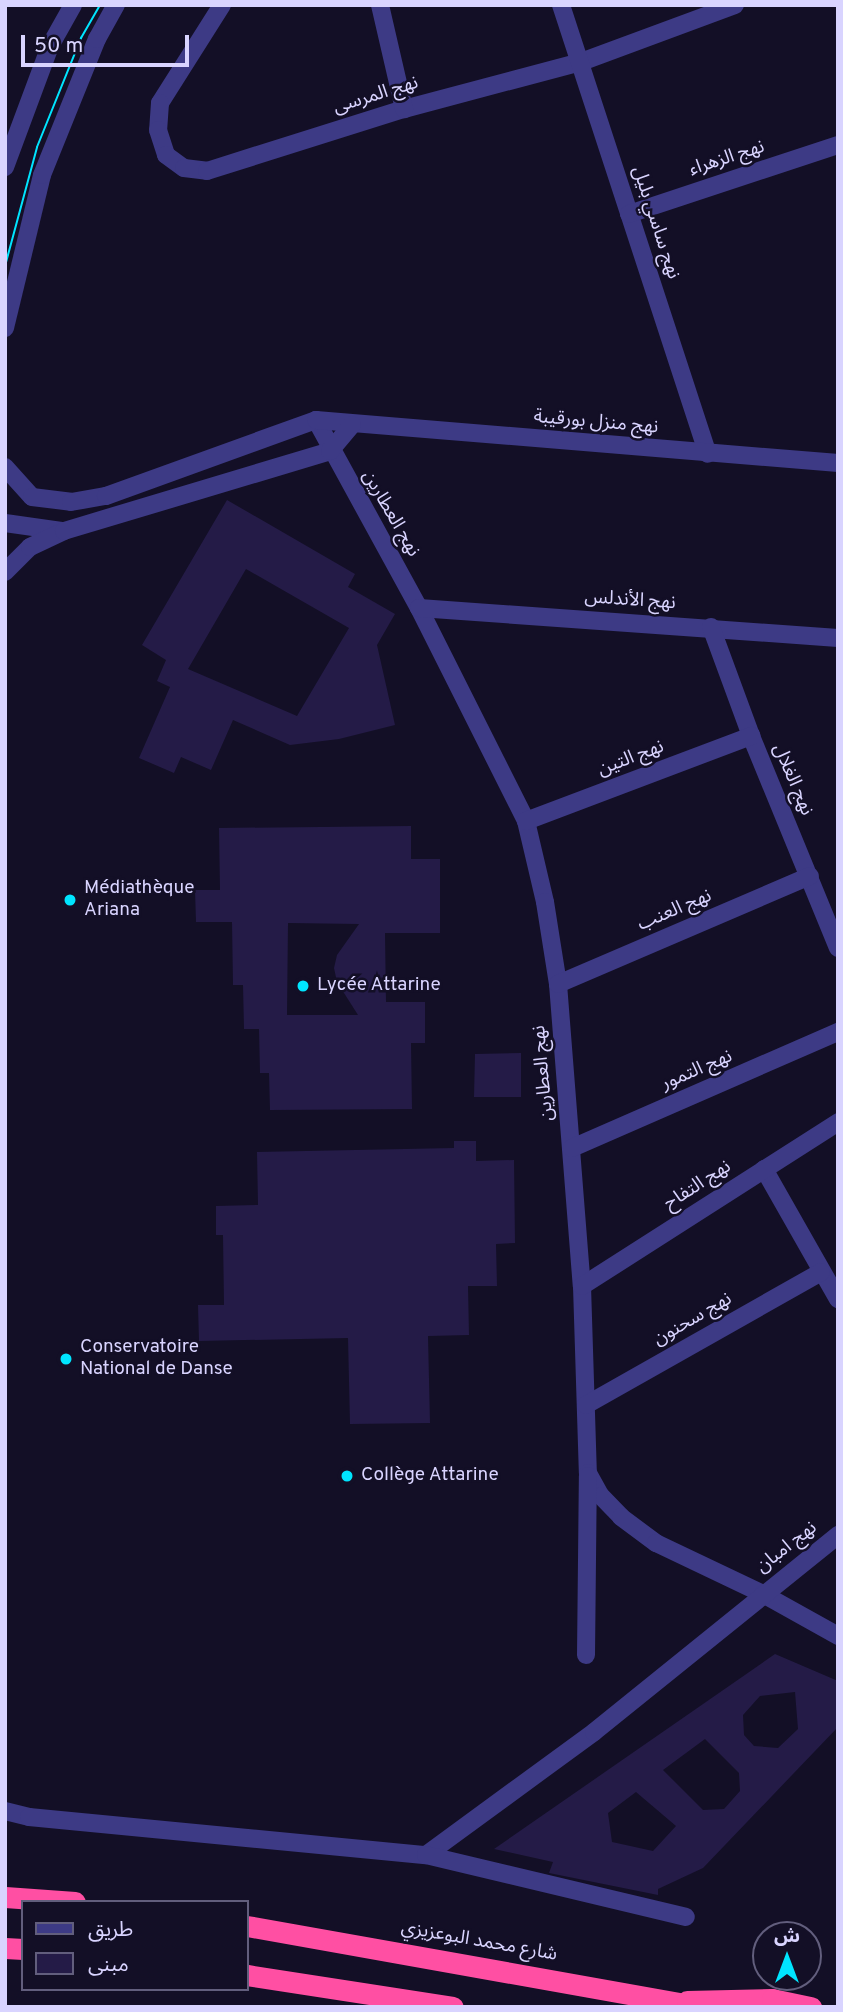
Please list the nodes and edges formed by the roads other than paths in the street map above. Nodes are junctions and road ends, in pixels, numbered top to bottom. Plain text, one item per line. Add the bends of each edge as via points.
1 (73, 5) edge
2 (116, 5) edge
3 (222, 5) edge
4 (380, 5) edge
5 (561, 5) edge
6 (735, 5) edge
7 (581, 62) junction
8 (404, 109) junction
9 (838, 145) edge
10 (5, 167) edge
11 (629, 214) junction
12 (5, 328) edge
13 (316, 421) junction
14 (352, 425) junction
15 (330, 451) junction
16 (708, 454) junction
17 (838, 463) edge
18 (5, 467) edge
19 (5, 523) edge
20 (64, 531) junction
21 (5, 572) edge
22 (419, 608) junction
23 (711, 627) junction
24 (838, 639) edge
25 (751, 736) junction
26 (526, 821) junction
27 (810, 876) junction
28 (838, 948) edge
29 (558, 985) junction
30 (838, 1032) edge
31 (838, 1122) edge
32 (572, 1148) junction
33 (764, 1169) junction
34 (821, 1272) junction
35 (582, 1286) junction
36 (838, 1299) edge
37 (586, 1405) junction
38 (588, 1473) junction
39 (838, 1535) edge
40 (763, 1594) junction
41 (838, 1636) edge
42 (586, 1655) dead end
43 (5, 1811) edge
44 (29, 1817) junction
45 (5, 1822) edge
46 (426, 1855) junction
47 (5, 1897) edge
48 (47, 1900) edge
49 (686, 1917) dead end
50 (248, 1926) edge
51 (248, 1975) edge
52 (678, 2001) junction
53 (453, 2007) edge
54 (702, 2007) edge
55 (811, 2007) edge

1 - 10 street via 50,46
2 - 12 street via 97,40 42,176
3 - 8 street, نهج المرسى via 160,103 158,130 166,155 184,168 207,171
4 - 8 street
5 - 7 street, نهج ساسي بليل
6 - 7 street, نهج المرسى
7 - 8 street, نهج المرسى
7 - 11 street, نهج ساسي بليل
9 - 11 street, نهج الزهراء
11 - 16 street, نهج ساسي بليل
13 - 14 street, نهج منزل بورقيبة
13 - 15 street, نهج العطارين
13 - 18 street via 106,496 71,502 32,497
14 - 15 street
14 - 16 street, نهج منزل بورقيبة
15 - 20 street
15 - 22 street, نهج العطارين
16 - 17 street, نهج منزل بورقيبة
19 - 20 street
20 - 21 street via 30,547
22 - 23 street, نهج الأندلس
22 - 26 street, نهج العطارين
23 - 24 street, نهج الأندلس
23 - 25 street, نهج الغلال
25 - 26 street, نهج التين
25 - 27 street, نهج الغلال
26 - 29 street, نهج العطارين
27 - 28 street, نهج الغلال
27 - 29 street, نهج العنب
29 - 32 street, نهج العطارين
30 - 32 street, نهج التمور
31 - 33 street, نهج التفاح
32 - 35 street, نهج العطارين
33 - 34 street
33 - 35 street, نهج التفاح
34 - 36 street
34 - 37 street, نهج سحنون
35 - 37 street, نهج العطارين
37 - 38 street, نهج العطارين
38 - 40 street via 621,1517 656,1543
38 - 42 street, نهج العطارين
39 - 40 street, نهج امبان
40 - 41 street
40 - 46 street, نهج امبان via 594,1732
43 - 44 street
44 - 45 street
44 - 46 street
46 - 49 street
47 - 48 highway
50 - 52 highway, شارع محمد البوعزيزي
51 - 53 highway
52 - 54 highway, شارع محمد البوعزيزي
52 - 55 highway via 772,1999

